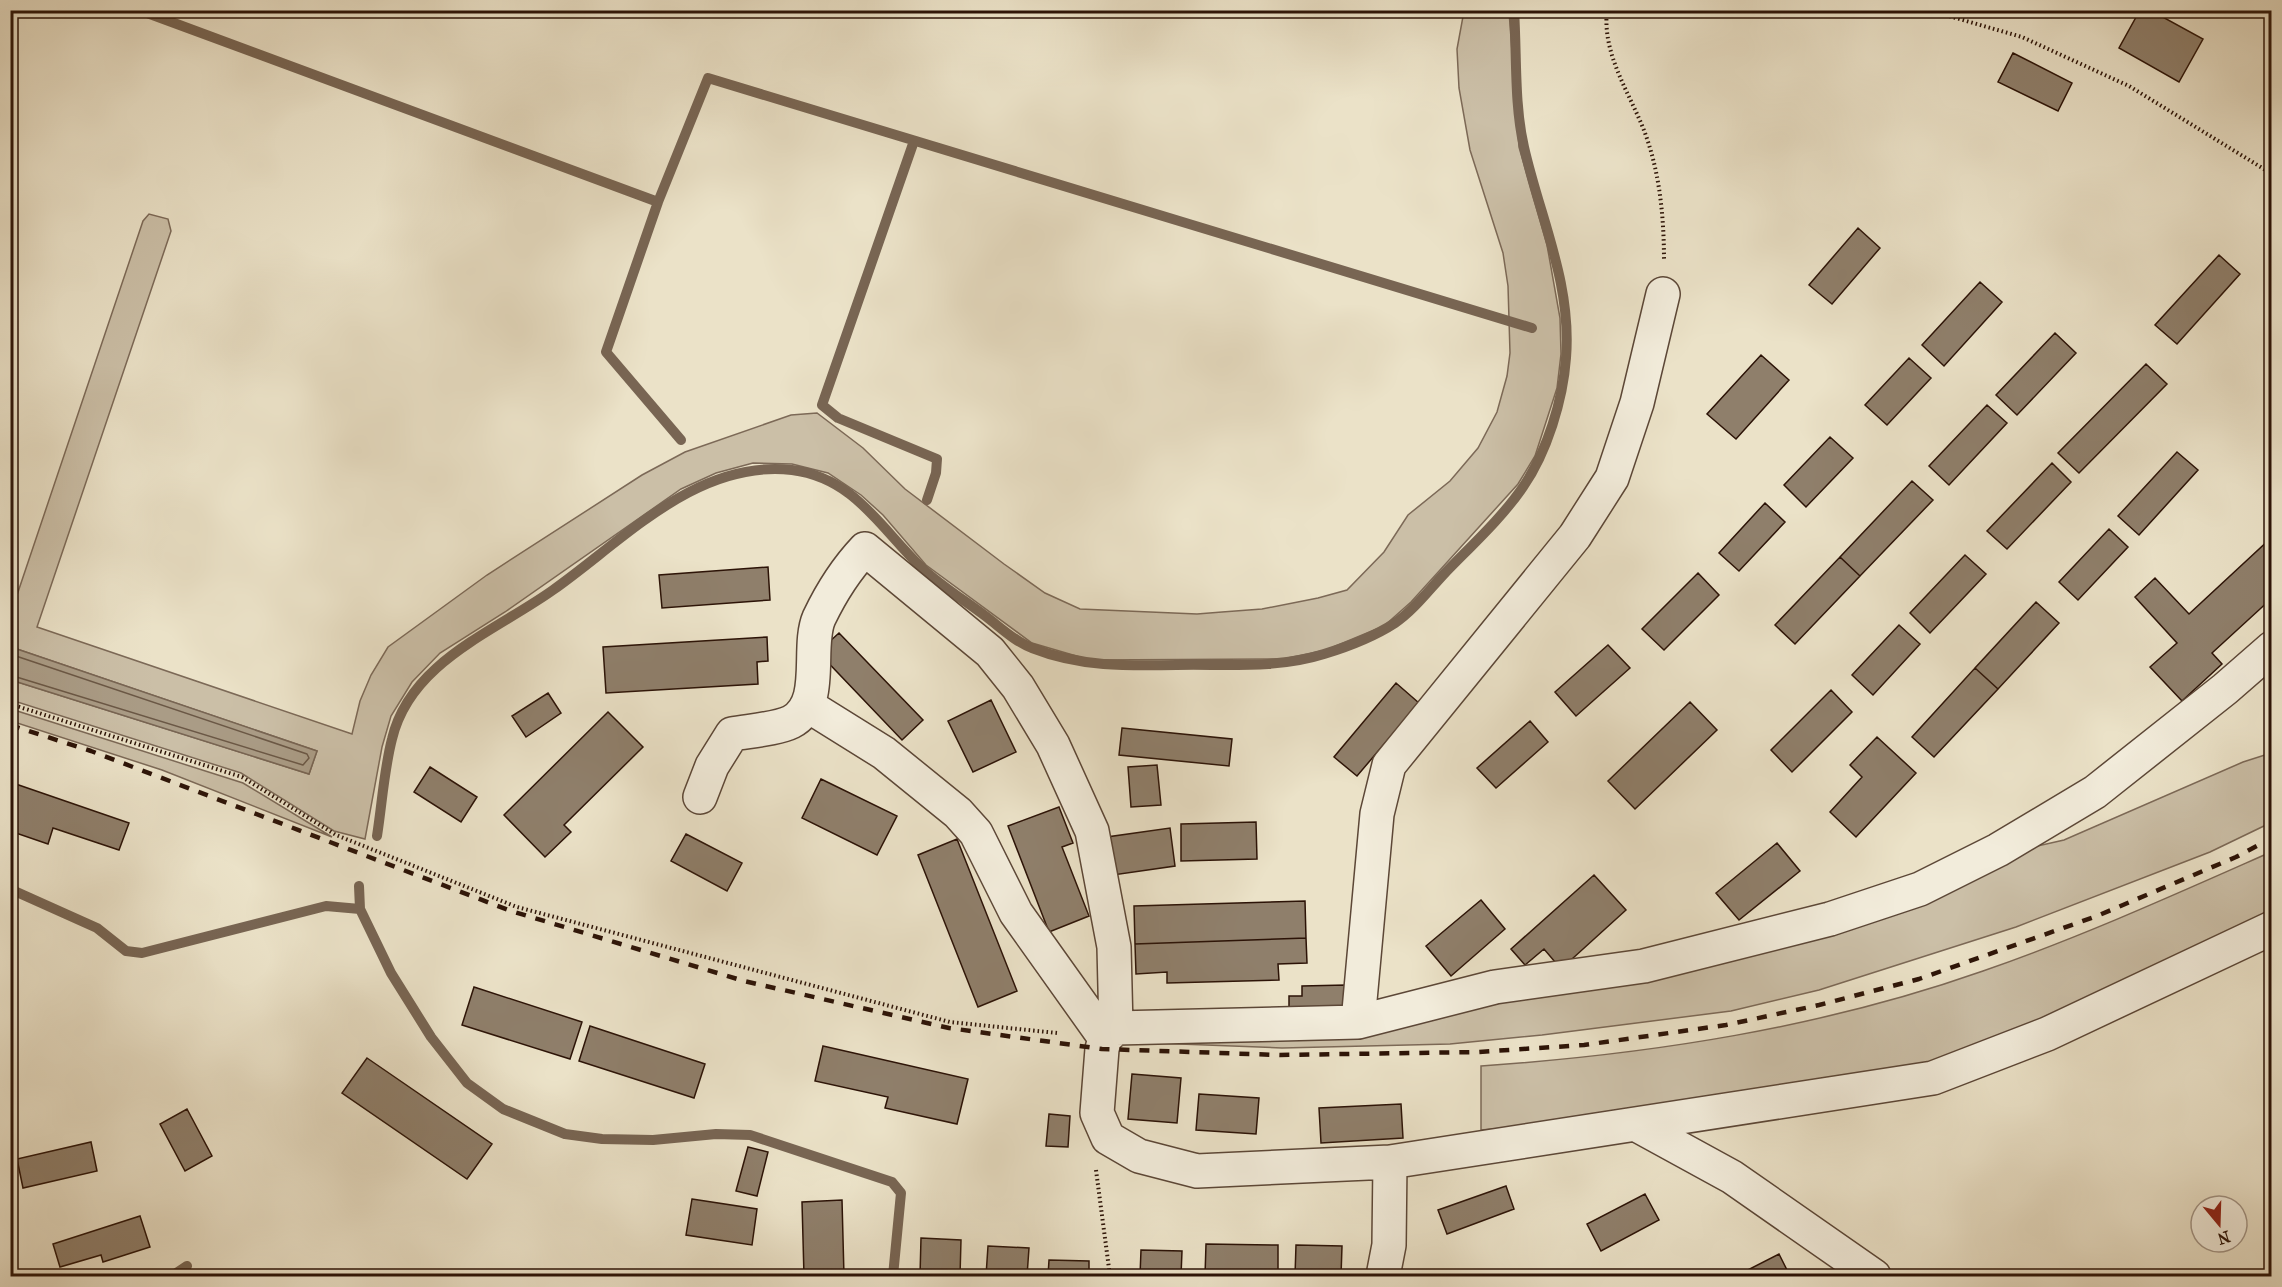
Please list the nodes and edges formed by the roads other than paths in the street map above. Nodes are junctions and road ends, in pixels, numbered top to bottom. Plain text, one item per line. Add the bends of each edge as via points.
1 (1663, 294) road end
2 (2271, 648) edge
3 (807, 705) junction
4 (700, 797) dead end
5 (2271, 928) edge
6 (1358, 1022) junction
7 (1110, 1033) junction
8 (1637, 1125) junction
9 (1390, 1162) junction
10 (1383, 1276) edge
11 (1874, 1276) edge

1 - 6 street via 1636,403 1612,478 1575,536 1389,765 1377,814
2 - 6 street via 2225,690 2096,792 1998,850 1920,889 1830,919 1644,966 1495,987
3 - 4 street via 792,722 732,734 712,766
3 - 7 street via 884,753 958,813 976,833 1016,913
3 - 7 street via 813,640 819,619 854,560 865,549 990,652 1018,687 1053,746 1092,831 1114,947
5 - 8 street via 2047,1034 1933,1078
6 - 7 street
7 - 9 street via 1097,1113 1108,1138 1139,1156 1197,1171
8 - 9 street
8 - 11 street via 1731,1177
9 - 10 street via 1389,1245

